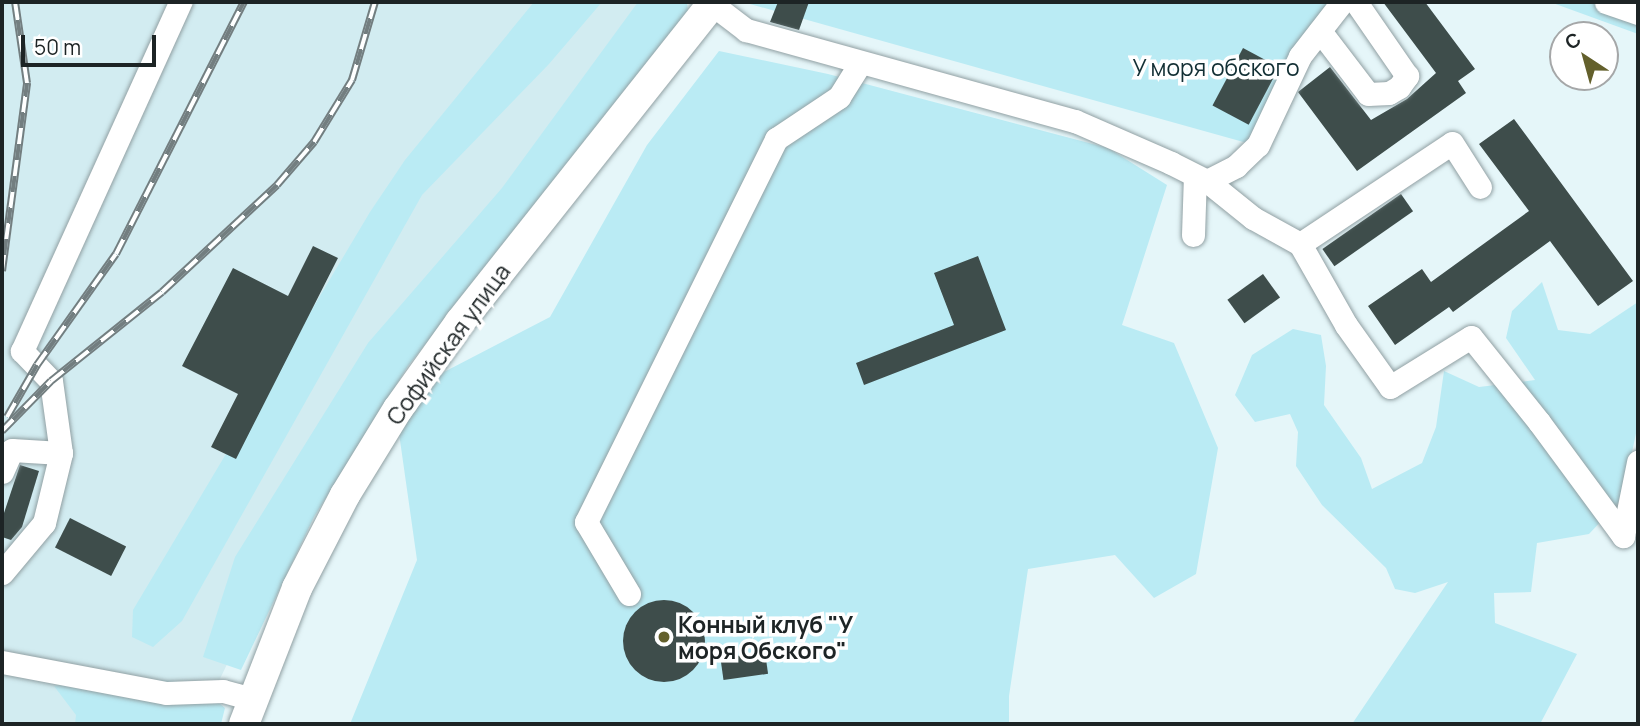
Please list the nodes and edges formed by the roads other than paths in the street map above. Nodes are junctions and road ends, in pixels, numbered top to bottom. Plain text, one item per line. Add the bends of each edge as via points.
1 (180, 2) edge
2 (1342, 2) edge
3 (1356, 2) edge
4 (1606, 2) edge
5 (713, 3) edge
6 (1638, 13) edge
7 (1320, 31) junction
8 (860, 63) junction
9 (1201, 178) junction
10 (1480, 187) dead end
11 (1193, 235) dead end
12 (1300, 244) junction
13 (61, 453) junction
14 (1638, 462) edge
15 (2, 472) edge
16 (2, 573) edge
17 (629, 594) dead end
18 (2, 662) edge
19 (248, 712) edge

1 - 13 lane via 22,351 51,381
2 - 7 lane
3 - 7 lane via 1407,76 1399,87 1389,93 1368,94
4 - 6 lane
5 - 8 lane via 747,30
5 - 19 main road, Софийская улица via 460,322 398,409 345,495 297,588
7 - 9 lane via 1300,56 1258,145 1236,166
8 - 9 lane via 1075,121
8 - 17 lane via 839,97 776,139 586,522
9 - 11 lane
9 - 12 lane via 1253,218
10 - 12 lane via 1452,143
12 - 14 lane via 1346,325 1390,387 1471,337 1623,536
13 - 15 lane via 12,450
13 - 16 lane via 44,523
18 - 19 lane via 166,693 223,691

